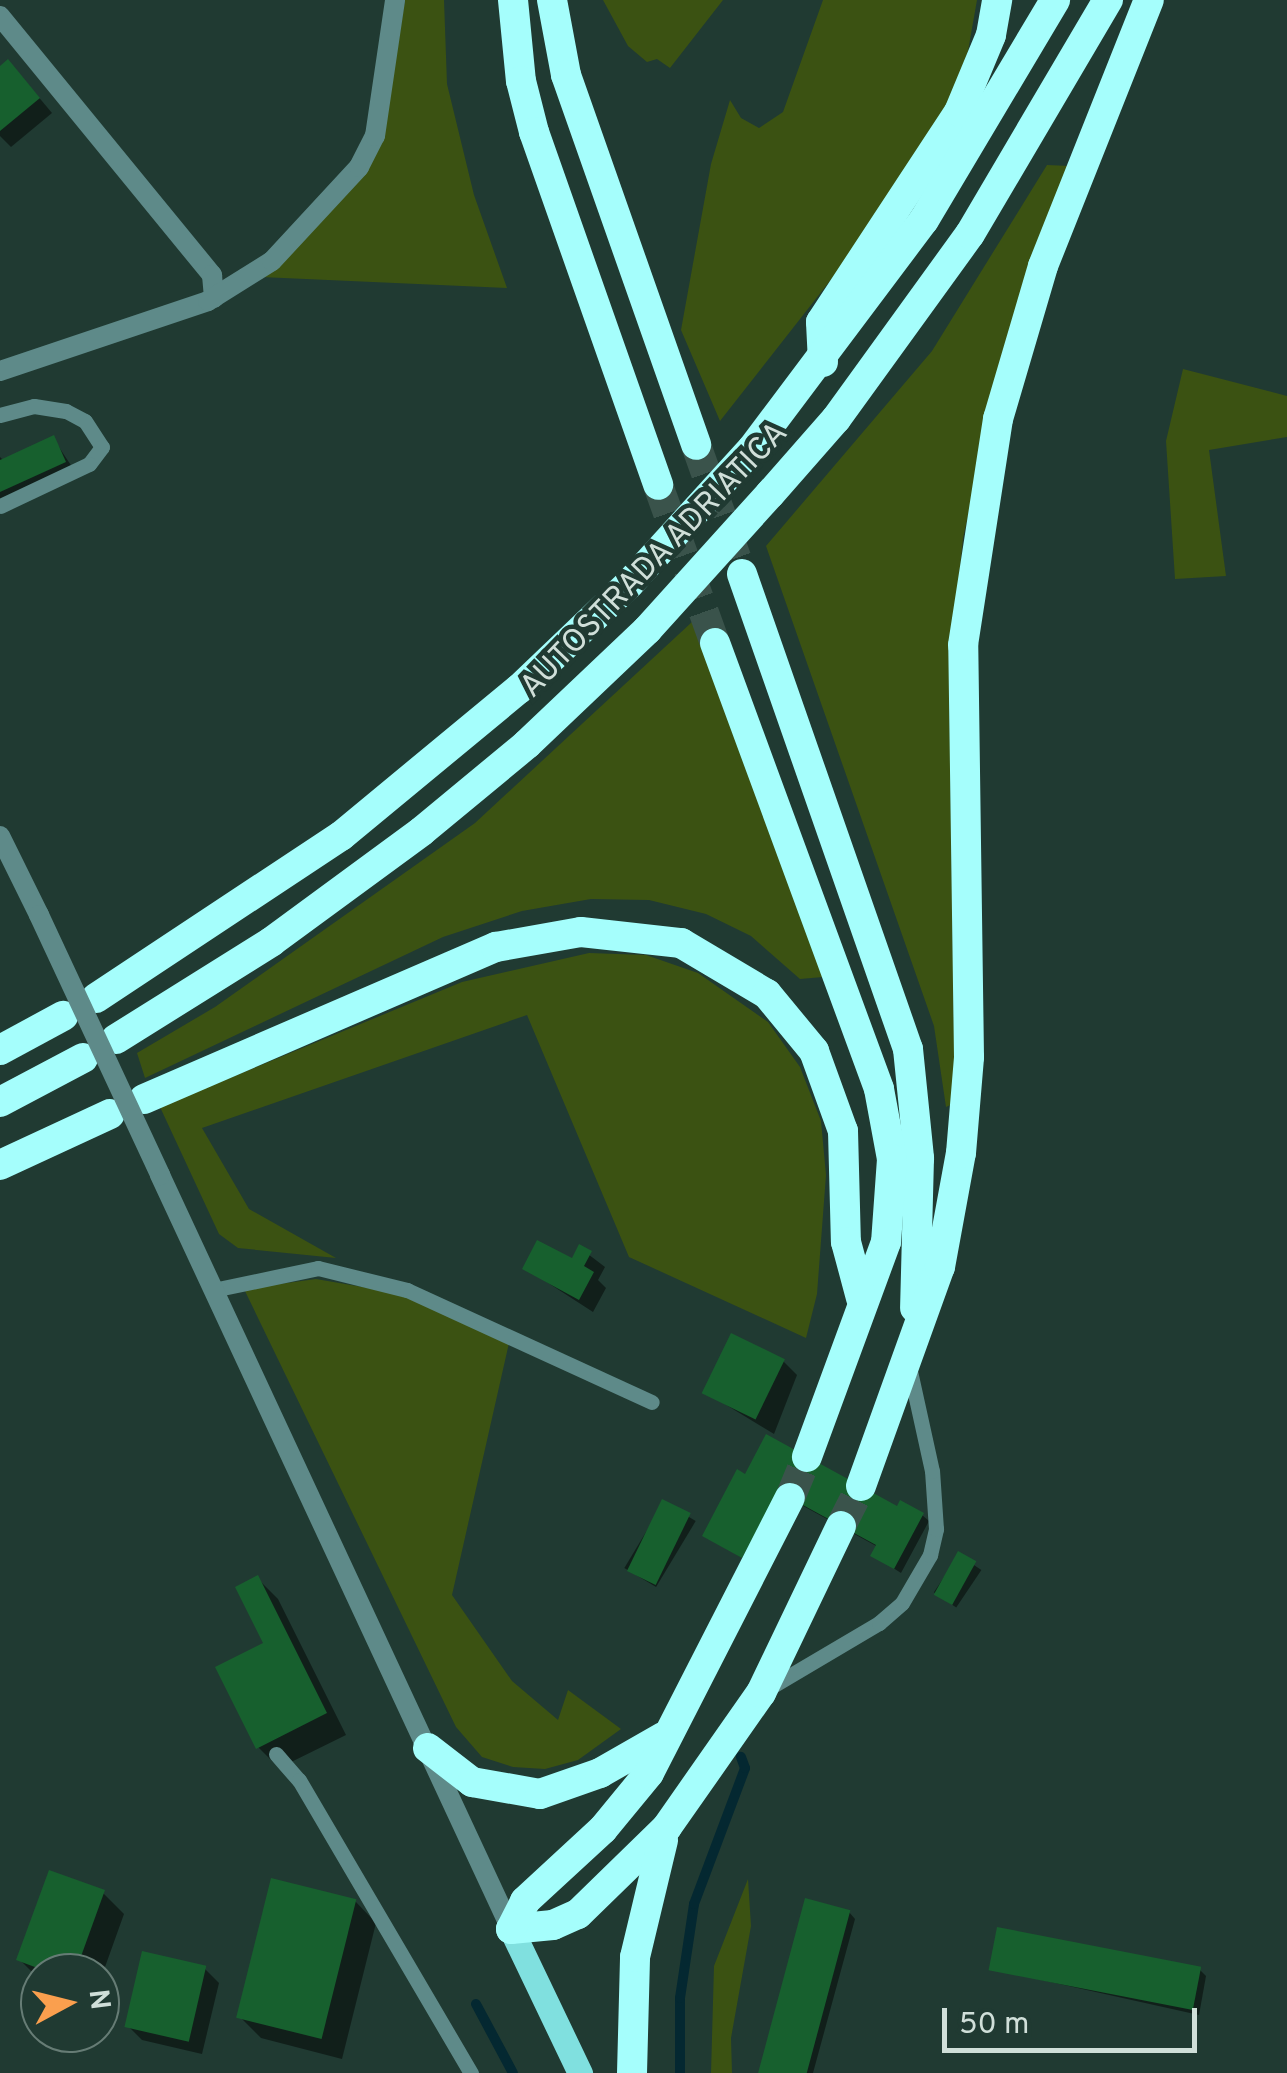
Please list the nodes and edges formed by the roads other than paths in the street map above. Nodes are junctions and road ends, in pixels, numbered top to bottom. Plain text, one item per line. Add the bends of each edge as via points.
1 (395, 0) edge
2 (513, 0) edge
3 (552, 0) edge
4 (997, 0) edge
5 (1055, 0) edge
6 (1108, 0) edge
7 (1149, 0) edge
8 (0, 16) edge
9 (214, 298) junction
10 (823, 362) junction
11 (0, 370) edge
12 (0, 415) edge
13 (696, 445) tunnel mouth
14 (658, 485) tunnel mouth
15 (0, 506) edge
16 (742, 574) tunnel mouth
17 (715, 642) tunnel mouth
18 (0, 836) edge
19 (96, 998) dead end
20 (64, 1016) dead end
21 (116, 1039) dead end
22 (0, 1050) edge
23 (83, 1058) dead end
24 (144, 1099) dead end
25 (0, 1102) edge
26 (110, 1114) dead end
27 (0, 1165) edge
28 (213, 1290) junction
29 (861, 1298) junction
30 (915, 1330) junction
31 (908, 1364) junction
32 (652, 1402) dead end
33 (807, 1457) tunnel mouth
34 (861, 1486) tunnel mouth
35 (790, 1498) tunnel mouth
36 (841, 1526) tunnel mouth
37 (761, 1693) junction
38 (663, 1737) junction
39 (428, 1748) junction
40 (276, 1754) dead end
41 (668, 1827) junction
42 (511, 1929) junction
43 (471, 2073) edge
44 (580, 2073) edge
45 (632, 2073) edge

1 - 9 street via 385,92 358,167 272,261
2 - 14 highway via 534,132
3 - 13 highway via 566,75
4 - 10 highway via 991,35 959,112 821,322
5 - 10 highway, AUTOSTRADA ADRIATICA via 924,220
6 - 21 highway, AUTOSTRADA ADRIATICA, bridge via 948,264 836,419 647,630 527,744 394,853 271,942
7 - 30 highway via 1043,266 998,419 976,532 963,645 966,1111 948,1228
8 - 9 street via 212,275
9 - 11 street
10 - 19 highway, AUTOSTRADA ADRIATICA, bridge via 629,584 519,690 356,825
12 - 15 lane via 34,406 66,410 85,421 102,447 89,464
16 - 30 highway via 908,1049 920,1158
17 - 29 highway via 887,1123 888,1225
18 - 28 street, bridge
20 - 22 highway
23 - 25 highway
24 - 29 highway via 496,948 582,932 680,943 768,994 814,1051 844,1131 846,1242
26 - 27 highway
28 - 32 lane via 318,1268 407,1290
28 - 39 street
29 - 33 highway
30 - 31 highway
31 - 34 highway
31 - 37 lane via 932,1471 936,1529 930,1554 902,1602 879,1623
35 - 38 highway
36 - 37 highway
37 - 41 highway
38 - 39 highway via 600,1773 540,1794 472,1782
38 - 42 highway via 630,1800 525,1901
39 - 42 street
40 - 43 lane via 299,1780
41 - 42 highway via 578,1914 554,1926
41 - 45 highway via 634,1957
42 - 44 main road

